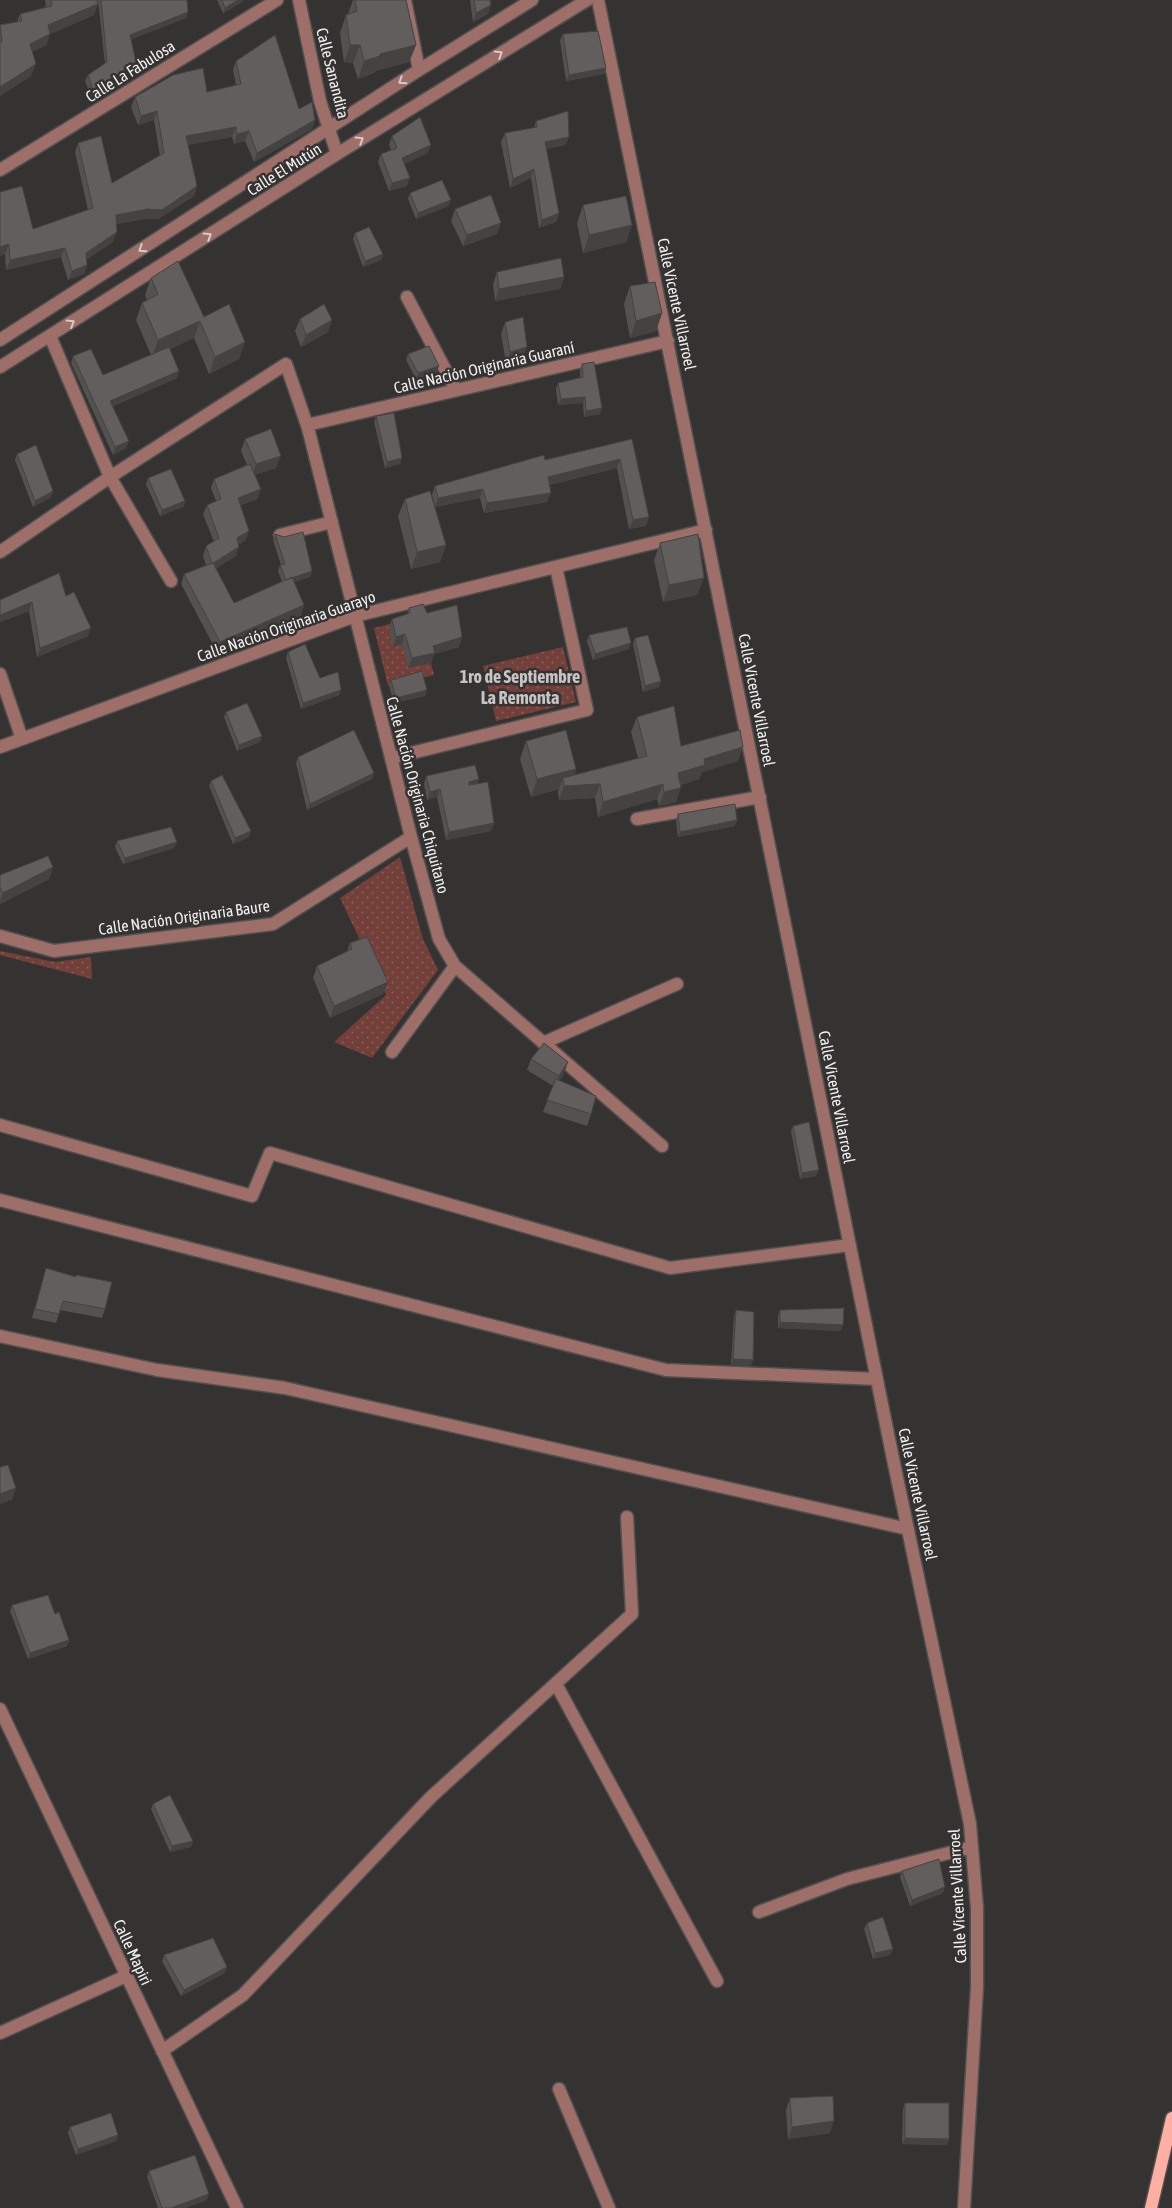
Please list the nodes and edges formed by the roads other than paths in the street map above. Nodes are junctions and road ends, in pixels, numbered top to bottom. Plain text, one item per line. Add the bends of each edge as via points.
1 (277, 0) edge
2 (299, 0) edge
3 (405, 0) edge
4 (532, 0) edge
5 (587, 0) edge
6 (598, 0) edge
7 (419, 70) junction
8 (330, 128) junction
9 (337, 154) junction
10 (0, 170) edge
11 (407, 297) dead end
12 (50, 336) junction
13 (0, 340) edge
14 (668, 341) junction
15 (0, 367) edge
16 (456, 390) junction
17 (307, 425) junction
18 (110, 477) junction
19 (332, 522) junction
20 (706, 530) junction
21 (280, 535) edge
22 (0, 552) edge
23 (556, 567) junction
24 (171, 581) dead end
25 (355, 616) junction
26 (0, 674) edge
27 (22, 739) junction
28 (0, 747) edge
29 (391, 758) junction
30 (760, 797) junction
31 (637, 820) dead end
32 (411, 837) junction
33 (0, 936) edge
34 (456, 966) junction
35 (677, 984) dead end
36 (544, 1042) junction
37 (392, 1052) dead end
38 (0, 1125) edge
39 (662, 1146) dead end
40 (0, 1200) edge
41 (850, 1245) junction
42 (0, 1336) edge
43 (877, 1379) junction
44 (627, 1517) dead end
45 (908, 1529) junction
46 (556, 1684) junction
47 (0, 1709) edge
48 (5, 1731) edge
49 (972, 1847) junction
50 (759, 1912) dead end
51 (126, 1976) junction
52 (716, 1981) dead end
53 (0, 2032) edge
54 (162, 2051) junction
55 (559, 2089) dead end
56 (1172, 2118) edge
57 (237, 2208) edge
58 (609, 2208) edge
59 (964, 2208) edge
60 (1151, 2208) edge

1 - 10 street, Calle La Fabulosa
2 - 8 street, Calle Sanandita via 320,101
3 - 7 street
4 - 7 street, Calle El Mutún
9 -> 5 street, Calle El Mutún
6 - 14 street, Calle Vicente Villarroel
7 -> 8 street, Calle El Mutún
8 - 9 street, Calle Sanandita
8 -> 13 street, Calle El Mutún
12 -> 9 street, Calle El Mutún
11 - 16 street
12 - 15 street, Calle El Mutún
12 - 18 street
14 - 16 street, Calle Nación Originaria Guaraní
14 - 20 street, Calle Vicente Villarroel
16 - 17 street, Calle Nación Originaria Guaraní
17 - 18 street, Calle Nación Originaria Chiquitano via 286,364
17 - 19 street, Calle Nación Originaria Chiquitano
18 - 22 street
18 - 24 street
19 - 21 street
19 - 25 street, Calle Nación Originaria Chiquitano
20 - 23 street, Calle Nación Originaria Guarayo
20 - 30 street, Calle Vicente Villarroel
23 - 25 street, Calle Nación Originaria Guarayo
23 - 29 street via 588,710
25 - 27 street, Calle Nación Originaria Guarayo
25 - 29 street, Calle Nación Originaria Chiquitano
26 - 27 street
27 - 28 street, Calle Nación Originaria Guarayo
29 - 32 street, Calle Nación Originaria Chiquitano
30 - 31 street
30 - 41 street, Calle Vicente Villarroel
32 - 33 street, Calle Nación Originaria Baure via 273,924 54,951
32 - 34 street, Calle Nación Originaria Chiquitano via 439,939
34 - 36 street, Calle Nación Originaria Chiquitano
34 - 37 street
35 - 36 street
36 - 39 street, Calle Nación Originaria Chiquitano
38 - 41 street via 252,1196 270,1153 670,1268
40 - 43 street via 666,1370
41 - 43 street, Calle Vicente Villarroel
42 - 45 street via 157,1370 285,1388
43 - 45 street, Calle Vicente Villarroel
44 - 46 street via 632,1614
45 - 49 street, Calle Vicente Villarroel via 951,1725
46 - 52 street
46 - 54 street via 431,1798 243,1994
47 - 48 street, Calle Mapiri
48 - 51 street, Calle Mapiri
49 - 50 street via 847,1879
49 - 59 street, Calle Vicente Villarroel via 977,1908 977,1987
51 - 53 street
51 - 54 street, Calle Mapiri
54 - 57 street, Calle Mapiri
55 - 58 street
56 - 60 main road

